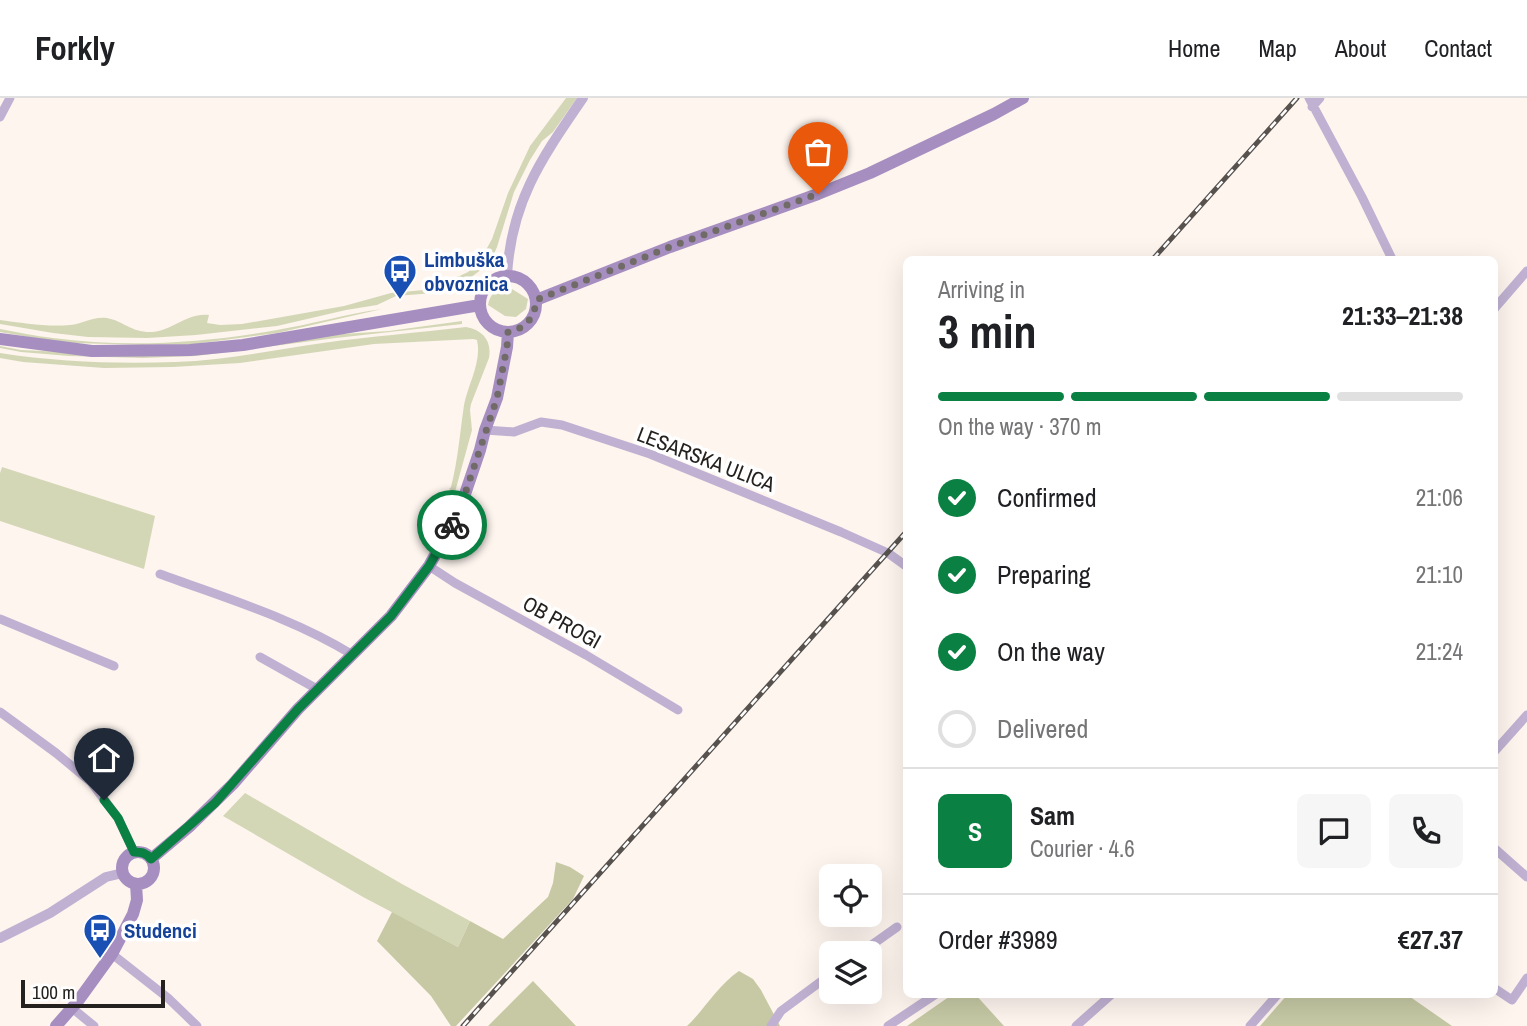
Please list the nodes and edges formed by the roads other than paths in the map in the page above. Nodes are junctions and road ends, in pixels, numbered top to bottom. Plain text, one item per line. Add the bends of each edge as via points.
1 (10, 98) edge
2 (583, 98) edge
3 (1023, 98) edge
4 (1320, 98) edge
5 (1311, 102) edge
6 (0, 117) edge
7 (1391, 256) edge
8 (1527, 271) edge
9 (507, 276) junction
10 (536, 300) junction
11 (1498, 304) edge
12 (480, 305) junction
13 (508, 332) junction
14 (0, 339) edge
15 (485, 430) junction
16 (903, 564) edge
17 (429, 566) junction
18 (160, 574) dead end
19 (0, 619) edge
20 (353, 655) junction
21 (260, 657) dead end
22 (114, 666) dead end
23 (317, 689) junction
24 (678, 710) dead end
25 (1527, 715) edge
26 (2, 717) edge
27 (1498, 748) edge
28 (134, 852) junction
29 (1498, 852) edge
30 (151, 859) junction
31 (122, 873) junction
32 (1527, 877) edge
33 (136, 884) junction
34 (897, 927) dead end
35 (0, 938) edge
36 (877, 941) edge
37 (112, 954) junction
38 (1527, 978) edge
39 (819, 983) edge
40 (1498, 991) edge
41 (930, 998) edge
42 (1108, 998) edge
43 (1274, 998) edge
44 (72, 1008) junction
45 (56, 1026) edge
46 (94, 1026) edge
47 (197, 1026) edge
48 (771, 1026) edge
49 (888, 1026) edge
50 (1076, 1026) edge
51 (1250, 1026) edge

1 - 6 street
2 - 9 street via 526,190 513,227
3 - 10 main road via 860,177
4 - 5 street
5 - 7 street
8 - 11 street
9 - 10 main road via 529,285
9 - 12 main road via 488,285
10 - 13 main road via 529,322
12 - 13 main road via 486,321
12 - 14 main road via 190,350 92,351
13 - 15 main road via 497,398
15 - 16 street, LESARSKA ULICA via 514,432 541,422 562,425 650,454 841,532
15 - 17 main road via 463,500
17 - 20 main road via 391,616
17 - 24 street, OB PROGI
18 - 20 street via 281,618
19 - 22 street
20 - 23 main road
21 - 23 street
23 - 30 main road via 215,803
25 - 27 street
26 - 28 street via 91,782 118,818
28 - 30 main road
28 - 31 main road via 124,860
29 - 32 street
30 - 33 main road via 153,875
31 - 33 main road
31 - 35 street via 106,877
33 - 37 main road via 133,914
34 - 36 street
37 - 44 main road
37 - 47 street
38 - 40 street via 1512,1000
39 - 48 street via 780,1011
41 - 49 street
42 - 50 street
43 - 51 street
44 - 45 main road
44 - 46 street

